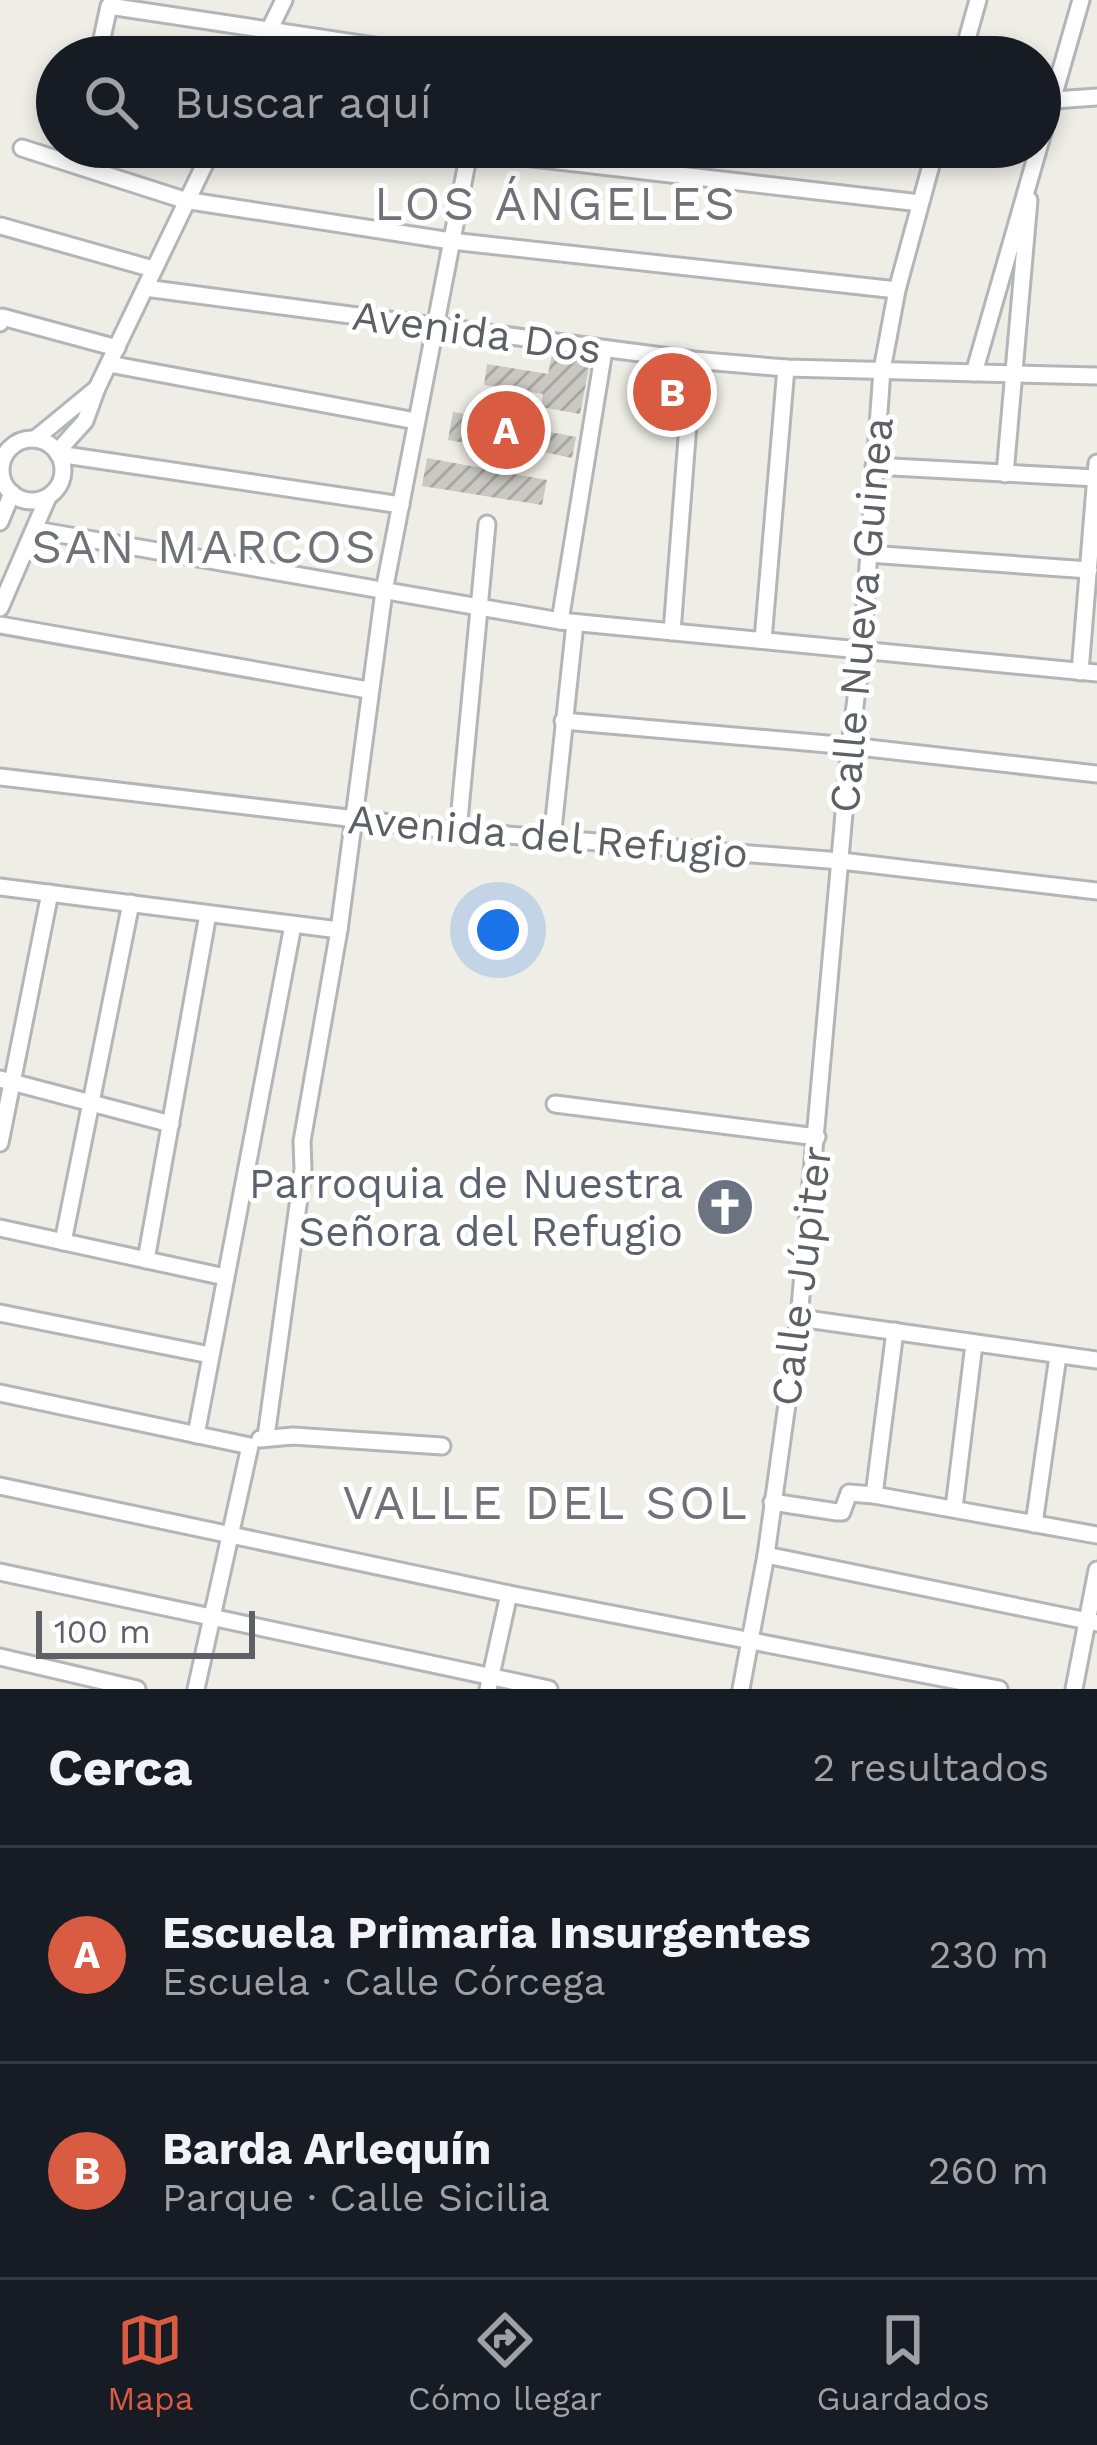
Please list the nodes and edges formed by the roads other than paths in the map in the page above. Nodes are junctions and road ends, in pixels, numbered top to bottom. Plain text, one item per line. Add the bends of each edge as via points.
1 (284, 0) edge
2 (978, 0) edge
3 (1081, 0) edge
4 (268, 32) junction
5 (103, 36) edge
6 (266, 36) edge
7 (297, 36) edge
8 (968, 36) edge
9 (1061, 58) edge
10 (1097, 97) edge
11 (1061, 100) edge
12 (22, 148) dead end
13 (36, 152) edge
14 (84, 168) edge
15 (202, 168) edge
16 (466, 168) edge
17 (628, 168) edge
18 (930, 168) edge
19 (1034, 168) edge
20 (1030, 191) junction
21 (184, 200) junction
22 (920, 203) junction
23 (1, 226) edge
24 (451, 242) junction
25 (153, 269) junction
26 (145, 288) junction
27 (897, 290) junction
28 (1, 320) edge
29 (437, 326) junction
30 (604, 350) junction
31 (113, 356) junction
32 (693, 360) junction
33 (786, 368) junction
34 (882, 370) junction
35 (974, 374) junction
36 (1014, 375) junction
37 (1097, 376) edge
38 (97, 388) junction
39 (416, 422) junction
40 (35, 440) junction
41 (5, 449) edge
42 (58, 453) junction
43 (1097, 463) edge
44 (874, 466) junction
45 (1005, 474) junction
46 (1096, 478) edge
47 (5, 487) edge
48 (48, 496) junction
49 (400, 505) junction
50 (0, 522) edge
51 (487, 524) dead end
52 (36, 530) junction
53 (869, 554) junction
54 (1089, 571) junction
55 (384, 591) junction
56 (477, 607) junction
57 (0, 608) edge
58 (568, 622) junction
59 (0, 625) edge
60 (672, 632) junction
61 (764, 640) junction
62 (862, 650) junction
63 (1089, 672) edge
64 (368, 690) junction
65 (563, 721) junction
66 (850, 746) junction
67 (1097, 774) edge
68 (0, 777) edge
69 (353, 819) junction
70 (458, 831) junction
71 (552, 839) junction
72 (841, 861) junction
73 (0, 887) edge
74 (1097, 891) edge
75 (50, 893) junction
76 (131, 903) junction
77 (208, 914) junction
78 (292, 925) junction
79 (339, 930) junction
80 (6, 1081) edge
81 (91, 1104) junction
82 (555, 1104) dead end
83 (171, 1124) junction
84 (817, 1137) junction
85 (0, 1142) edge
86 (0, 1228) edge
87 (63, 1242) junction
88 (146, 1260) junction
89 (225, 1277) junction
90 (0, 1312) edge
91 (799, 1318) junction
92 (896, 1331) junction
93 (974, 1343) junction
94 (210, 1355) junction
95 (1058, 1356) junction
96 (1097, 1360) edge
97 (0, 1393) edge
98 (196, 1435) junction
99 (266, 1437) junction
100 (245, 1444) junction
101 (442, 1446) dead end
102 (0, 1486) edge
103 (874, 1495) junction
104 (772, 1502) junction
105 (954, 1508) junction
106 (1034, 1524) junction
107 (233, 1533) junction
108 (1097, 1535) edge
109 (766, 1555) junction
110 (1097, 1570) edge
111 (0, 1572) edge
112 (508, 1594) junction
113 (214, 1617) junction
114 (1092, 1622) edge
115 (750, 1640) junction
116 (0, 1657) edge
117 (489, 1683) edge
118 (137, 1689) edge
119 (196, 1689) edge
120 (549, 1689) edge
121 (741, 1689) edge
122 (999, 1689) edge
123 (1074, 1689) edge

1 - 4 street
2 - 8 street
3 - 9 street
4 - 5 street via 109,6
4 - 6 street
4 - 7 street
10 - 11 street
12 - 13 street
14 - 21 street
15 - 21 street
16 - 24 street
17 - 22 street
18 - 22 street, Calle Nueva Guinea
19 - 20 street
20 - 35 street
20 - 36 street
21 - 24 street
21 - 25 street
22 - 27 street, Calle Nueva Guinea
23 - 25 street
24 - 27 street
24 - 29 street
25 - 26 street
26 - 29 street, Avenida Dos
26 - 31 street
27 - 34 street, Calle Nueva Guinea
28 - 31 street
29 - 30 street, Avenida Dos
29 - 39 street
30 - 32 street, Avenida Dos
30 - 58 street
31 - 38 street
31 - 39 street
32 - 33 street, Avenida Dos
32 - 60 street
33 - 34 street, Avenida Dos
33 - 61 street
34 - 35 street, Avenida Dos
34 - 44 street, Calle Nueva Guinea
35 - 36 street, Avenida Dos
36 - 37 street, Avenida Dos
36 - 45 street
38 - 40 street
38 - 42 street via 85,421
39 - 49 street
40 - 41 street
40 - 42 street
41 - 47 street
42 - 48 street via 62,478
42 - 49 street
43 - 46 street
44 - 45 street
44 - 53 street, Calle Nueva Guinea
45 - 46 street
46 - 54 street
47 - 48 street via 29,501
47 - 50 street
48 - 52 street
49 - 55 street
51 - 56 street
52 - 55 street
52 - 57 street
53 - 54 street
53 - 62 street, Calle Nueva Guinea
54 - 63 street
55 - 56 street
55 - 64 street
56 - 58 street
56 - 70 street
58 - 60 street
58 - 65 street
59 - 64 street
60 - 61 street
61 - 62 street
62 - 63 street
62 - 66 street, Calle Nueva Guinea
64 - 69 street
65 - 66 street
65 - 71 street
66 - 67 street
66 - 72 street, Calle Nueva Guinea
68 - 69 street, Avenida del Refugio
69 - 70 street, Avenida del Refugio
69 - 79 street
70 - 71 street, Avenida del Refugio
71 - 72 street, Avenida del Refugio
72 - 74 street, Avenida del Refugio
72 - 84 street, Calle Júpiter
73 - 75 street
75 - 76 street
75 - 80 street
76 - 77 street
76 - 81 street
77 - 78 street
77 - 83 street
78 - 79 street
78 - 89 street
79 - 99 street via 302,1141
80 - 81 street
80 - 85 street
81 - 83 street
81 - 87 street
82 - 84 street
83 - 88 street
84 - 91 street, Calle Júpiter
86 - 87 street
87 - 88 street
88 - 89 street
89 - 94 street
90 - 94 street
91 - 92 street
91 - 104 street, Calle Júpiter
92 - 93 street
92 - 103 street
93 - 95 street
93 - 105 street
94 - 98 street
95 - 96 street
95 - 106 street
97 - 98 street
98 - 100 street
99 - 100 street
99 - 101 street
100 - 107 street
102 - 107 street
103 - 104 street via 849,1493 842,1512
103 - 105 street
104 - 109 street, Calle Júpiter
105 - 106 street
106 - 108 street
107 - 112 street
107 - 113 street
109 - 114 street
109 - 115 street, Calle Júpiter
110 - 114 street
111 - 113 street
112 - 115 street
112 - 117 street
113 - 117 street
113 - 119 street
114 - 123 street
115 - 121 street, Calle Júpiter
115 - 122 street
116 - 118 street
117 - 120 street

